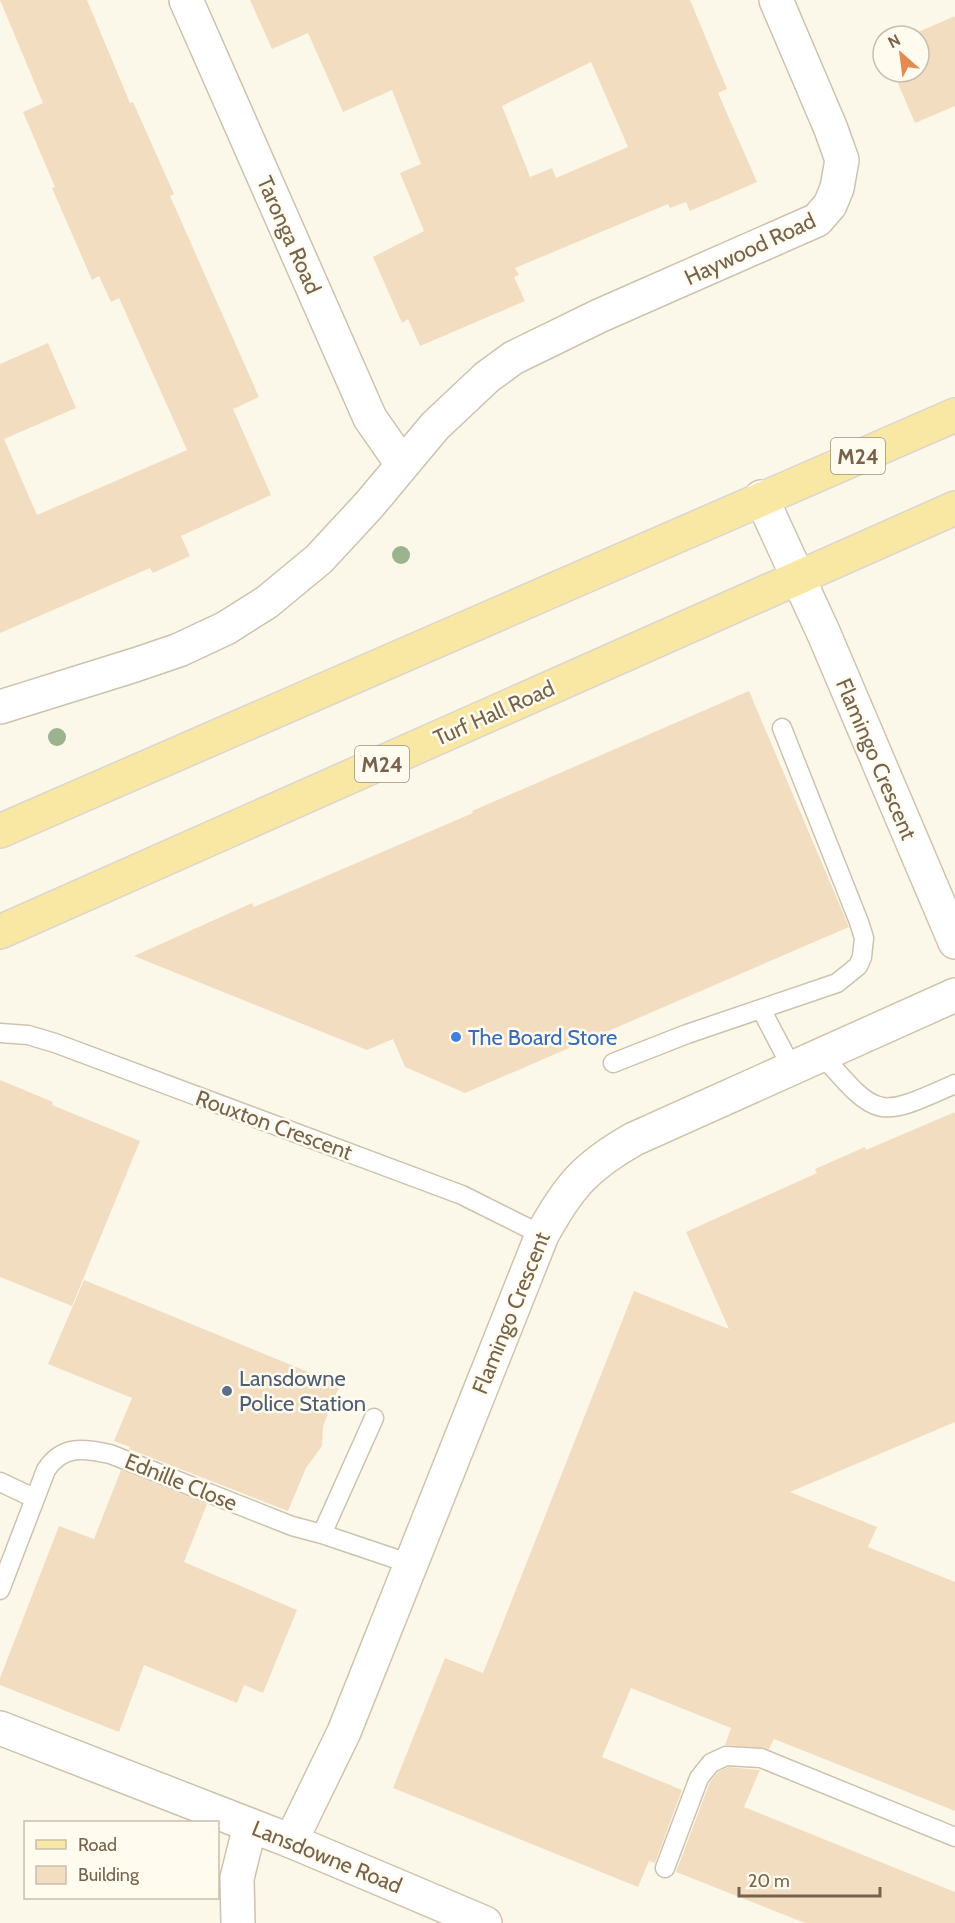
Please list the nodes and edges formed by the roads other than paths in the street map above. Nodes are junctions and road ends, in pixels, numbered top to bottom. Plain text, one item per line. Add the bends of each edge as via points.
1 (186, 0) edge
2 (776, 0) edge
3 (955, 415) edge
4 (402, 464) junction
5 (760, 497) junction
6 (955, 508) edge
7 (797, 576) junction
8 (0, 707) edge
9 (782, 728) dead end
10 (0, 831) edge
11 (0, 932) edge
12 (955, 942) edge
13 (955, 995) edge
14 (761, 1009) junction
15 (0, 1032) edge
16 (822, 1055) junction
17 (613, 1063) dead end
18 (792, 1068) junction
19 (955, 1084) edge
20 (542, 1235) junction
21 (374, 1418) dead end
22 (0, 1482) edge
23 (34, 1498) junction
24 (322, 1534) junction
25 (411, 1564) junction
26 (0, 1590) edge
27 (0, 1728) edge
28 (250, 1826) junction
29 (955, 1837) edge
30 (291, 1841) junction
31 (665, 1868) dead end
32 (238, 1923) edge
33 (485, 1923) edge

1 - 4 street, Taronga Road via 370,418
2 - 4 street, Haywood Road via 842,160 830,205 812,224 589,320 513,358 435,426
3 - 5 main road, M24
4 - 8 street via 319,559 267,602 226,628 179,650
5 - 7 street, Flamingo Crescent
5 - 10 main road, M24
6 - 7 main road, Turf Hall Road / M24
7 - 11 main road, Turf Hall Road / M24
7 - 12 street, Flamingo Crescent
9 - 14 lane via 860,922 864,948 858,966 837,983
13 - 16 street, Flamingo Crescent
14 - 17 lane
14 - 18 lane
15 - 20 lane, Rouxton Crescent via 55,1043 462,1195
16 - 18 street, Flamingo Crescent
16 - 19 lane via 866,1102 882,1108 895,1108
18 - 20 street, Flamingo Crescent via 605,1155 579,1177
20 - 25 street, Flamingo Crescent
21 - 24 lane
22 - 23 lane
23 - 24 lane, Ednille Close via 55,1459 70,1450 86,1449 110,1454 292,1526
23 - 26 lane, Ednille Close
24 - 25 lane, Ednille Close
25 - 30 street, Flamingo Crescent via 344,1732
27 - 28 street, Lansdowne Road
28 - 30 street, Lansdowne Road
28 - 32 street via 237,1878
29 - 31 lane via 762,1758 726,1756 711,1763 699,1778
30 - 33 street, Lansdowne Road

